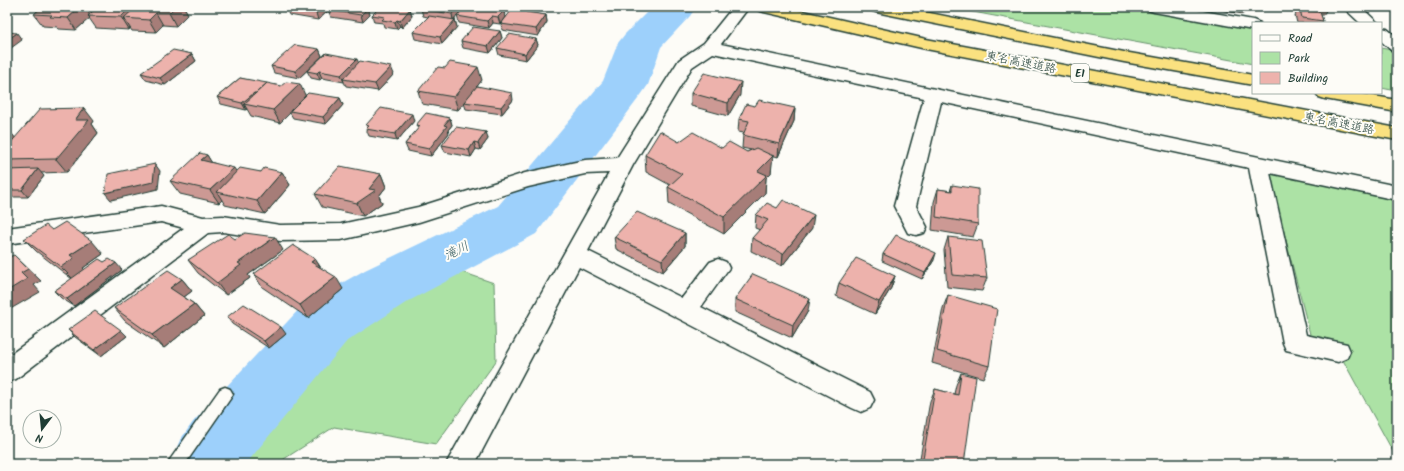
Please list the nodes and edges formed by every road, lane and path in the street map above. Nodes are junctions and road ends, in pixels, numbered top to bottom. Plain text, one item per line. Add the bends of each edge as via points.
1 (741, 7) edge
2 (765, 7) edge
3 (876, 7) edge
4 (1154, 7) edge
5 (1351, 7) edge
6 (1369, 22) edge
7 (1252, 25) edge
8 (1382, 34) edge
9 (1397, 46) edge
10 (710, 48) junction
11 (1382, 50) edge
12 (1397, 53) edge
13 (1252, 80) edge
14 (1331, 94) edge
15 (934, 95) junction
16 (1397, 106) edge
17 (1397, 134) edge
18 (1258, 164) junction
19 (623, 165) junction
20 (1397, 193) edge
21 (203, 226) junction
22 (916, 228) dead end
23 (7, 236) edge
24 (574, 254) junction
25 (718, 268) dead end
26 (685, 311) junction
27 (1338, 351) dead end
28 (7, 371) edge
29 (224, 394) dead end
30 (861, 400) dead end
31 (175, 464) edge
32 (460, 464) edge

1 - 10 street
2 - 17 highway, 東名高速道路 / E1 via 926,44
3 - 13 highway, 東名高速道路 / E1
4 - 7 street
5 - 6 street
8 - 9 street
10 - 15 street
10 - 19 street via 685,64
11 - 12 street
14 - 16 highway
15 - 18 street
15 - 22 street via 905,206
18 - 20 street
18 - 27 street via 1295,343
19 - 21 street via 585,167 525,180 419,214 341,232 280,233 223,224
19 - 24 street
21 - 23 street via 161,214
21 - 28 street
24 - 26 street
24 - 32 street
25 - 26 street
26 - 30 street
29 - 31 lane

